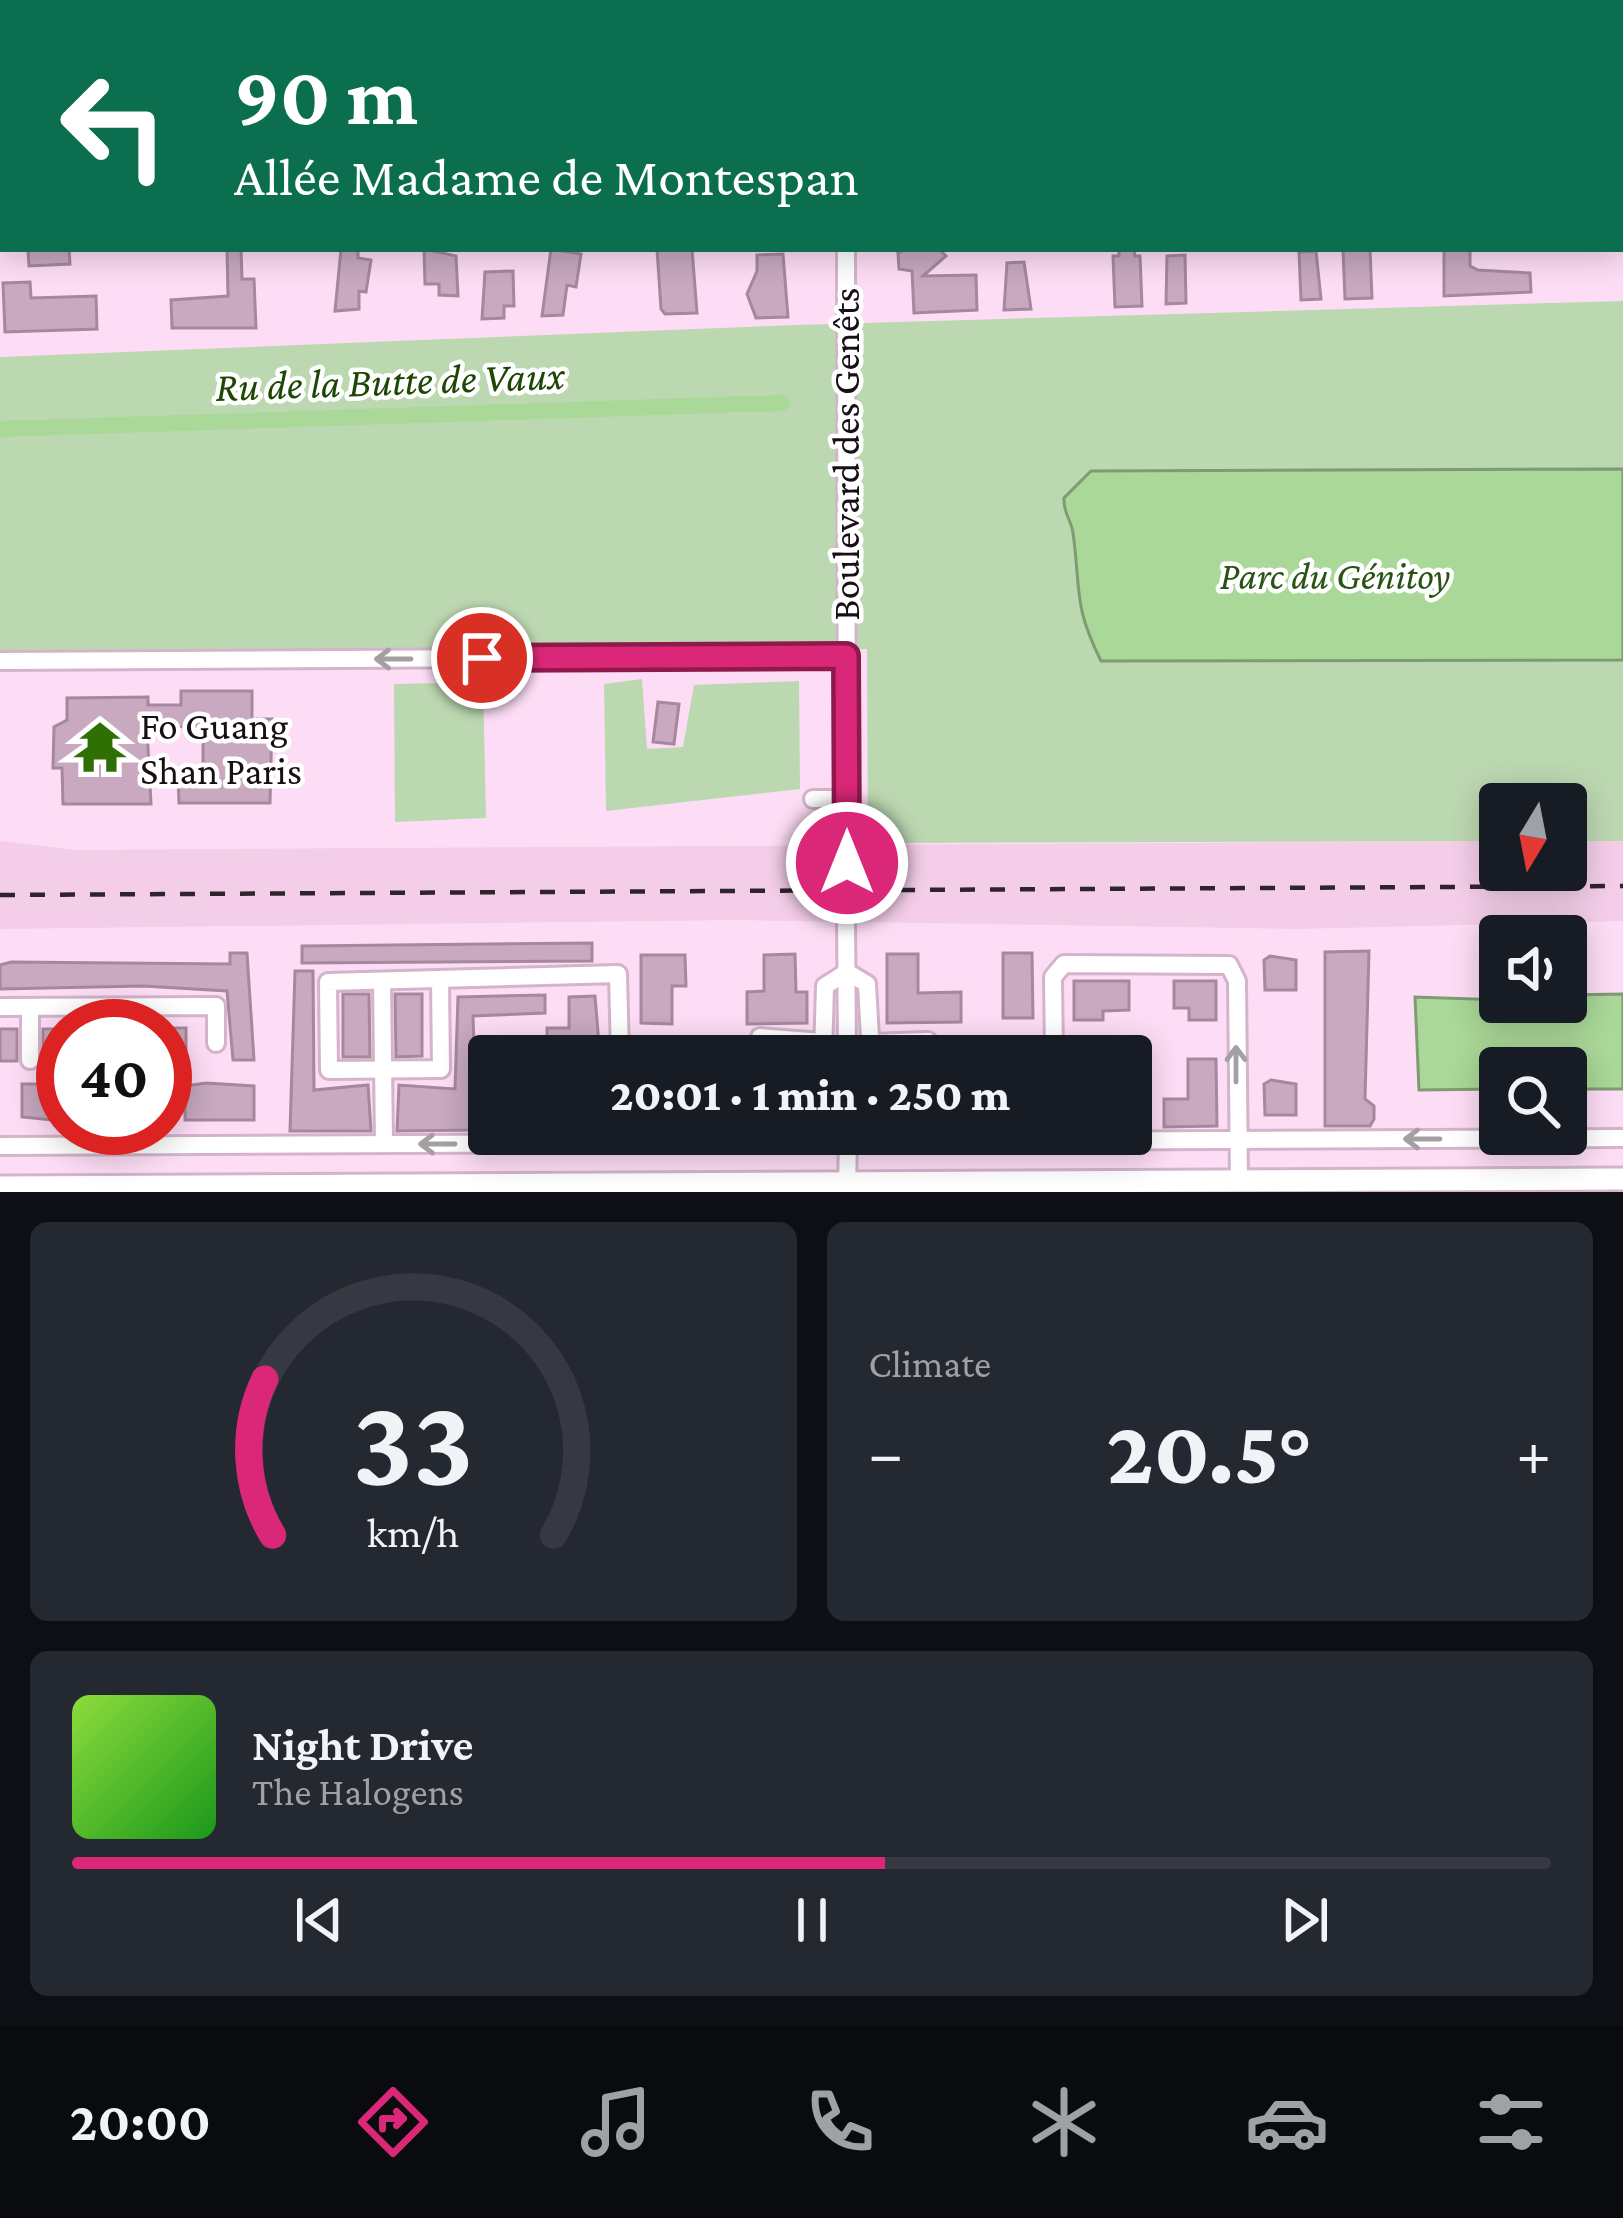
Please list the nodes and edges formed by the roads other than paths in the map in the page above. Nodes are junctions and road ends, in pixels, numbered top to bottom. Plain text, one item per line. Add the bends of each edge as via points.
1 (843, 253) edge
2 (846, 656) junction
3 (0, 661) edge
4 (813, 800) dead end
5 (847, 800) junction
6 (847, 972) junction
7 (440, 979) junction
8 (382, 981) junction
9 (192, 1006) edge
10 (0, 1007) edge
11 (30, 1007) junction
12 (36, 1007) edge
13 (619, 1035) edge
14 (823, 1035) edge
15 (848, 1035) edge
16 (871, 1035) edge
17 (1054, 1035) edge
18 (216, 1043) dead end
19 (30, 1060) dead end
20 (383, 1070) junction
21 (1623, 1138) edge
22 (1152, 1139) edge
23 (1237, 1140) junction
24 (468, 1142) edge
25 (384, 1144) junction
26 (0, 1146) edge
27 (848, 1155) edge
28 (1623, 1179) edge
29 (1239, 1181) junction
30 (0, 1187) edge
31 (848, 1187) edge

1 - 2 street, Boulevard des Genêts
2 -> 3 street
2 - 5 street, Boulevard des Genêts
4 - 5 street
5 - 6 street, Boulevard des Genêts, bridge
6 - 14 street via 825,986
6 - 15 street
6 - 16 street via 867,984
7 - 8 street
7 - 13 street via 618,974
7 - 20 street via 441,1070
8 - 20 street
8 - 20 street via 328,982 329,1070
9 - 18 street via 215,1006
10 - 11 street
11 - 12 street
11 - 19 street
23 -> 17 street via 1237,982 1222,962 1064,964 1053,977
20 - 25 street
21 -> 23 street
22 - 23 street
23 - 29 street
24 -> 25 street
25 - 26 street
27 - 31 street
28 - 29 main road
29 - 31 main road
30 - 31 main road

